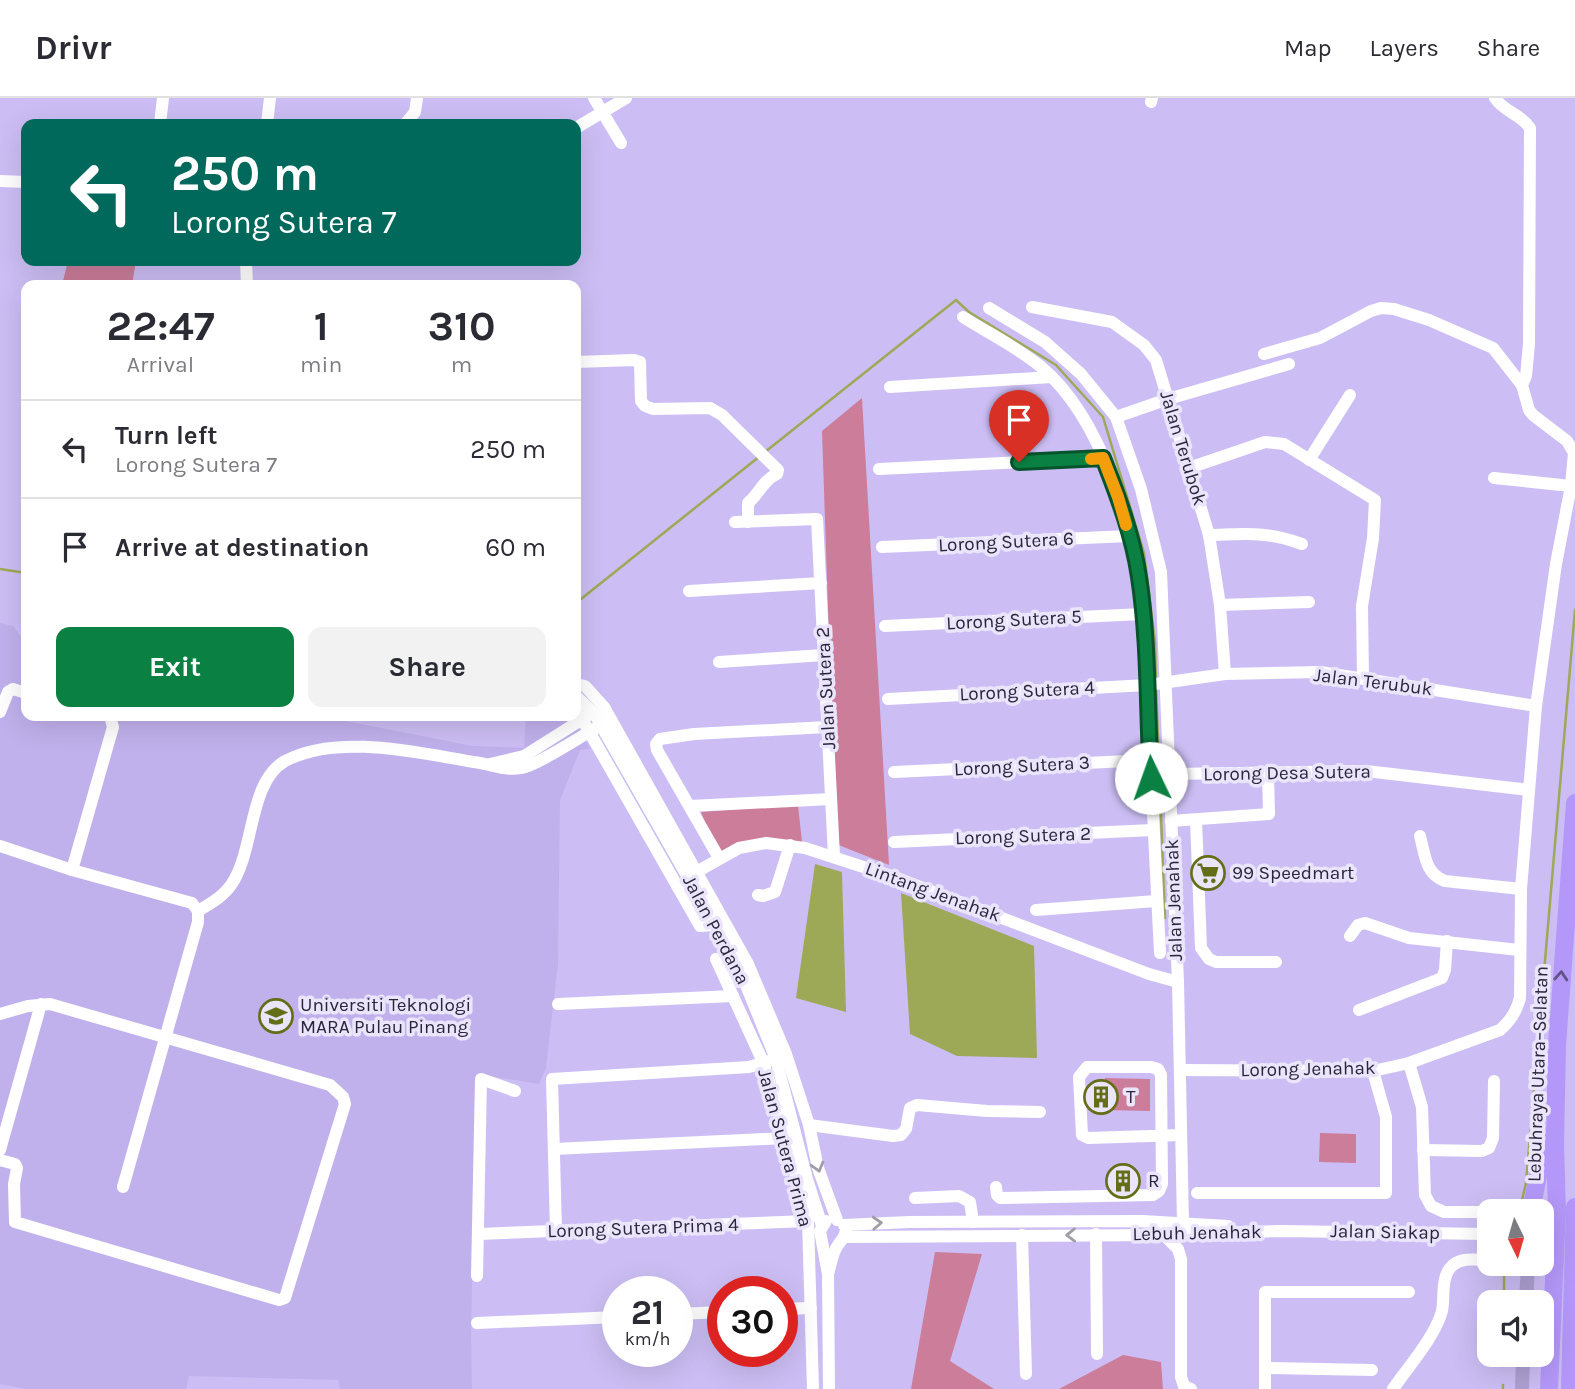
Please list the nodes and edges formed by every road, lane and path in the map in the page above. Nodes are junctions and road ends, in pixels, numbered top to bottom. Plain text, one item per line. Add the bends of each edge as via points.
1 (163, 98) edge
2 (270, 98) edge
3 (417, 98) edge
4 (594, 98) edge
5 (626, 98) edge
6 (1495, 98) edge
7 (603, 112) junction
8 (161, 119) edge
9 (268, 119) edge
10 (409, 119) edge
11 (581, 125) edge
12 (621, 143) dead end
13 (0, 181) edge
14 (21, 182) edge
15 (1032, 307) dead end
16 (989, 308) dead end
17 (963, 317) dead end
18 (1264, 354) dead end
19 (581, 362) edge
20 (1289, 364) dead end
21 (1052, 377) junction
22 (1522, 385) junction
23 (890, 387) dead end
24 (1350, 396) dead end
25 (1168, 399) junction
26 (1116, 417) junction
27 (1103, 458) junction
28 (1309, 460) junction
29 (1189, 468) junction
30 (879, 469) dead end
31 (1494, 478) dead end
32 (1571, 486) junction
33 (1209, 535) junction
34 (1129, 536) junction
35 (1302, 544) dead end
36 (882, 547) dead end
37 (821, 583) junction
38 (689, 590) dead end
39 (1309, 602) dead end
40 (1220, 605) junction
41 (1143, 614) junction
42 (885, 626) dead end
43 (824, 655) junction
44 (719, 662) dead end
45 (1225, 674) junction
46 (1363, 678) junction
47 (1167, 682) junction
48 (581, 685) edge
49 (1147, 685) junction
50 (21, 691) edge
51 (888, 699) dead end
52 (1535, 706) junction
53 (0, 712) edge
54 (589, 713) edge
55 (111, 721) edge
56 (577, 721) edge
57 (600, 725) junction
58 (827, 727) junction
59 (1150, 760) junction
60 (490, 764) junction
61 (894, 772) dead end
62 (1268, 773) junction
63 (1169, 774) junction
64 (1529, 790) junction
65 (831, 799) junction
66 (1575, 803) edge
67 (690, 806) junction
68 (1196, 820) junction
69 (1171, 821) junction
70 (1153, 831) junction
71 (1420, 836) dead end
72 (894, 842) dead end
73 (790, 845) junction
74 (0, 846) edge
75 (834, 856) junction
76 (719, 858) junction
77 (72, 870) junction
78 (693, 874) junction
79 (1521, 889) junction
80 (758, 895) dead end
81 (1156, 901) junction
82 (1036, 910) dead end
83 (198, 911) junction
84 (715, 925) junction
85 (1350, 936) dead end
86 (1447, 941) junction
87 (1519, 950) junction
88 (1160, 953) dead end
89 (716, 959) dead end
90 (1276, 962) dead end
91 (1178, 982) junction
92 (733, 996) junction
93 (41, 1004) junction
94 (558, 1004) dead end
95 (1359, 1010) dead end
96 (0, 1014) edge
97 (165, 1038) junction
98 (1557, 1045) junction
99 (781, 1056) junction
100 (763, 1062) junction
101 (1409, 1063) junction
102 (1180, 1070) junction
103 (1373, 1071) junction
104 (1494, 1080) dead end
105 (515, 1091) dead end
106 (1040, 1112) dead end
107 (808, 1125) junction
108 (1181, 1135) junction
109 (1163, 1136) junction
110 (786, 1138) junction
111 (554, 1149) junction
112 (0, 1150) edge
113 (1423, 1150) junction
114 (0, 1160) edge
115 (123, 1187) dead end
116 (996, 1187) dead end
117 (1197, 1193) dead end
118 (915, 1198) dead end
119 (1534, 1199) edge
120 (970, 1202) junction
121 (1575, 1207) edge
122 (1477, 1212) edge
123 (808, 1221) junction
124 (955, 1222) junction
125 (973, 1222) junction
126 (1183, 1223) junction
127 (822, 1226) junction
128 (556, 1231) junction
129 (841, 1231) junction
130 (1280, 1231) junction
131 (479, 1234) junction
132 (1096, 1234) junction
133 (1164, 1234) junction
134 (1201, 1234) junction
135 (1477, 1234) edge
136 (1554, 1234) edge
137 (1022, 1235) junction
138 (1575, 1235) edge
139 (823, 1240) junction
140 (1181, 1259) junction
141 (1477, 1260) edge
142 (828, 1274) junction
143 (477, 1276) dead end
144 (1409, 1292) dead end
145 (811, 1308) junction
146 (798, 1309) edge
147 (602, 1318) edge
148 (477, 1323) dead end
149 (1097, 1354) dead end
150 (1523, 1367) edge
151 (1265, 1368) junction
152 (1372, 1370) dead end
153 (1026, 1374) dead end
154 (1188, 1387) edge
155 (813, 1389) edge
156 (829, 1389) edge
157 (1265, 1389) edge
158 (1393, 1389) edge
159 (1522, 1389) edge
160 (1549, 1389) edge
161 (1570, 1389) edge

1 - 8 street
2 - 9 street
3 - 10 street
4 - 7 street
5 - 7 street
6 - 22 street via 1530,128 1529,344
7 - 11 street
7 - 12 street
13 - 14 street
15 - 25 street, Jalan Terubok via 1120,326 1156,360
16 - 26 street, Jalan Jenahak via 1045,342 1081,374
17 - 21 street
18 - 22 street via 1320,338 1371,311 1394,309 1493,348
19 - 37 street, Jalan Sutera 2 via 640,362 645,406 710,408 722,415 778,470 748,503 742,522 817,519
20 - 25 street
21 - 23 street
21 - 27 street via 1076,405
22 - 32 street via 1538,422 1567,441 1574,453
24 - 28 street
25 - 26 street
25 - 29 street, Jalan Terubok
26 - 47 street, Jalan Jenahak via 1141,489 1161,572
27 - 30 street
27 - 34 street
28 - 29 street via 1284,444 1265,443
28 - 46 street via 1375,500 1362,606
29 - 33 street, Jalan Terubok
31 - 32 street
32 - 52 street
33 - 35 street via 1264,533
33 - 40 street, Jalan Terubok
34 - 36 street, Lorong Sutera 6
34 - 41 street
37 - 38 street
37 - 43 street, Jalan Sutera 2
39 - 40 street
40 - 45 street, Jalan Terubok
41 - 42 street, Lorong Sutera 5
41 - 49 street
43 - 44 street
43 - 58 street, Jalan Sutera 2
45 - 46 street, Jalan Terubuk via 1320,672
45 - 47 street, Jalan Terubuk
46 - 52 street, Jalan Terubuk
47 - 49 street, Lorong Sutera 4
47 - 63 street, Jalan Jenahak
48 - 54 street via 585,686
49 - 51 street, Lorong Sutera 4
49 - 59 street
50 - 53 street via 8,692
52 - 64 street
54 - 57 street, Jalan Perdana
54 - 57 street
55 - 77 street
56 - 60 street via 524,756
57 - 60 street via 525,768 506,770
57 - 78 street, Jalan Perdana
57 - 84 street via 700,926
58 - 65 street, Jalan Sutera 2
58 - 67 street via 660,738 657,750
59 - 61 street, Lorong Sutera 3
59 - 70 street
60 - 83 street via 362,747 312,751 283,763 265,781 232,884
62 - 63 street, Lorong Desa Sutera
62 - 64 street, Lorong Desa Sutera via 1404,773
62 - 68 street via 1269,814
63 - 69 street, Jalan Jenahak
64 - 79 street
65 - 67 street
65 - 75 street, Jalan Sutera 2
98 -> 66 highway, Lebuhraya Utara–Selatan
67 - 76 street
68 - 69 street
68 - 90 street via 1201,948 1216,962
69 - 91 street, Jalan Jenahak
70 - 72 street, Lorong Sutera 2
70 - 81 street
71 - 79 street via 1434,877
73 - 75 street, Lintang Jenahak
73 - 76 street, Lintang Jenahak via 766,843
73 - 80 street via 775,892
74 - 77 street
75 - 91 street, Lintang Jenahak
76 - 78 street, Lintang Jenahak
77 - 83 street via 192,903
78 - 84 street, Jalan Perdana
78 - 99 street, Jalan Perdana via 748,964
79 - 87 street
81 - 82 street
81 - 88 street
83 - 97 street
84 - 99 street, Jalan Perdana
85 - 86 street via 1365,923 1409,938
86 - 87 street
86 - 95 street via 1442,978
87 - 101 street, Lorong Jenahak via 1520,998 1511,1021 1500,1030
89 - 92 street, Jalan Sutera Prima
91 - 102 street, Jalan Jenahak
92 - 94 street
92 - 100 street, Jalan Sutera Prima
93 - 96 street
93 - 97 street
93 - 112 street
97 - 114 street via 330,1085 343,1097 345,1104 285,1298 270,1298 15,1222 17,1168
97 - 115 street
98 - 119 highway
98 - 160 highway, Lebuhraya Utara–Selatan
99 - 100 street
99 - 107 street, Jalan Perdana
99 - 127 street, Jalan Perdana via 807,1179
100 - 110 street, Jalan Sutera Prima
100 - 111 street via 749,1067 552,1079
101 - 103 street, Lorong Jenahak
101 - 113 street via 1422,1107
102 - 103 street, Lorong Jenahak
102 - 108 street, Jalan Jenahak
103 - 117 street via 1386,1117 1386,1192
104 - 113 street via 1489,1148
105 - 131 street via 481,1079
106 - 107 street via 917,1105 910,1108 906,1129 893,1136
107 -> 129 street, Jalan Perdana
108 - 109 street
108 - 126 street, Jalan Jenahak
109 - 109 street via 1082,1135 1082,1071 1087,1067 1158,1069
109 - 116 street via 1162,1184 1153,1195 1000,1198
110 - 111 street
110 - 123 street, Jalan Sutera Prima
111 - 128 street
113 - 122 street via 1425,1195 1430,1206 1444,1212
118 - 120 street via 959,1196
120 - 124 street
120 - 125 street
121 - 161 highway
123 - 128 street, Lorong Sutera Prima 4
123 - 145 street, Jalan Sutera Prima
124 - 125 street, Lebuh Jenahak
129 -> 124 street, Lebuh Jenahak
125 - 126 street, Lebuh Jenahak
126 - 130 street, Lebuh Jenahak
127 - 129 street via 827,1220
127 - 139 street, Jalan Perdana
128 - 131 street, Lorong Sutera Prima 4
129 - 137 street, Lebuh Jenahak
129 - 139 street via 829,1244
129 - 142 street
130 - 134 street, Lebuh Jenahak
130 - 135 street, Jalan Siakap
131 - 143 street
132 - 133 street, Lebuh Jenahak
132 -> 137 street, Lebuh Jenahak
132 - 149 street
133 - 134 street, Lebuh Jenahak
133 - 140 street
134 - 140 street
136 - 138 street
137 - 153 street
139 - 142 street
140 - 154 street via 1181,1377
141 - 158 street via 1452,1265 1437,1326
142 - 156 street
144 - 151 street via 1265,1292
145 - 146 street
145 - 155 street, Jalan Sutera Prima
147 - 148 street
150 - 159 main road
151 - 152 street
151 - 157 street

